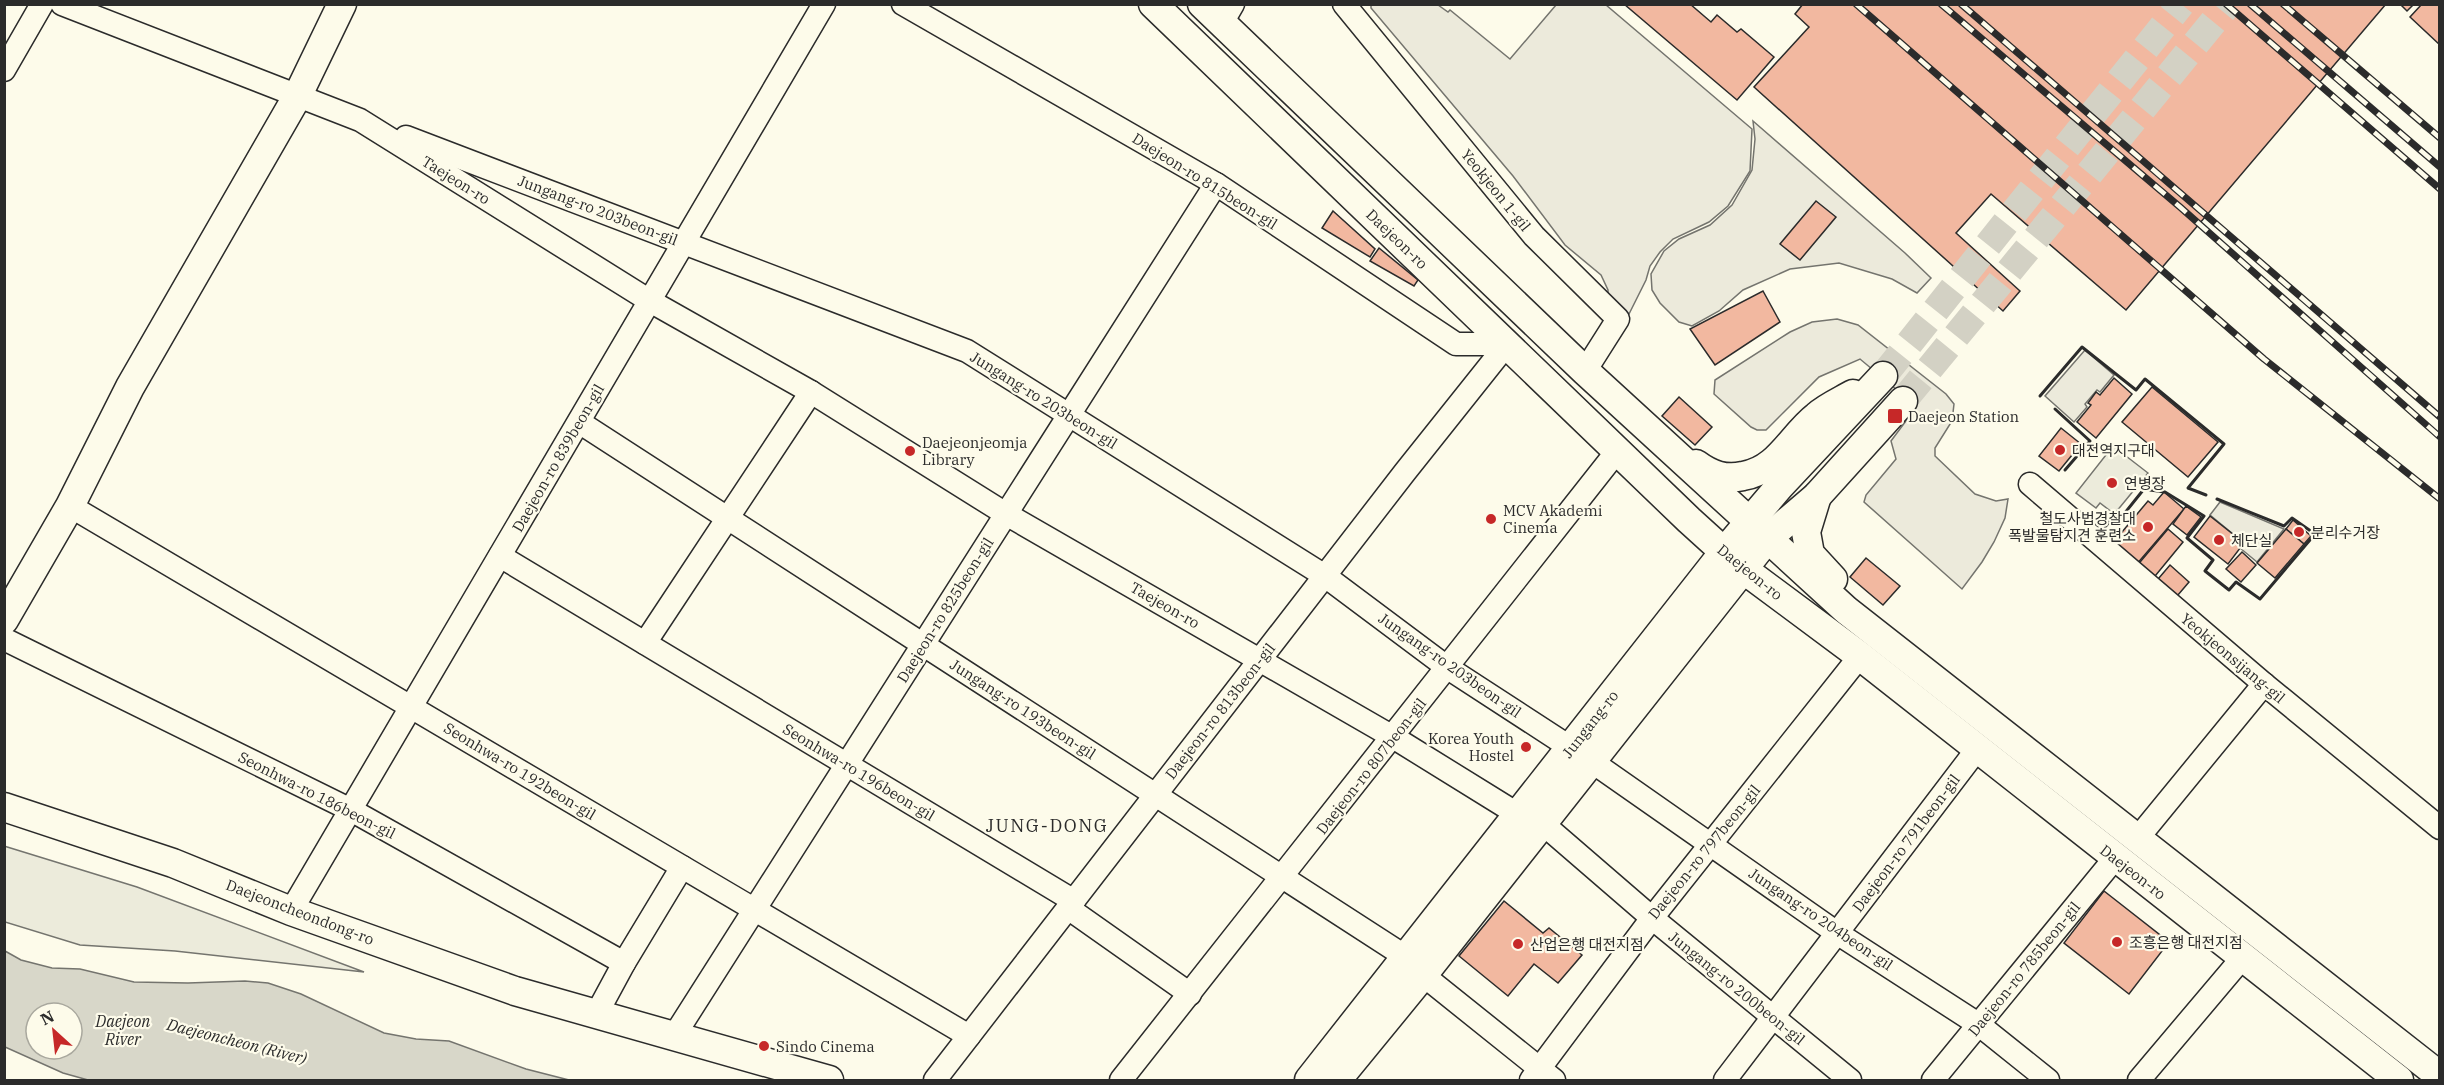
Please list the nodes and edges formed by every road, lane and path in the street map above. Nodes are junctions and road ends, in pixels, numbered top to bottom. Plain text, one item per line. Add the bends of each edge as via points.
1 (42, 4) edge
2 (342, 4) edge
3 (824, 4) edge
4 (903, 4) edge
5 (1153, 4) edge
6 (1344, 4) edge
7 (75, 7) edge
8 (1219, 11) edge
9 (4, 70) edge
10 (298, 95) junction
11 (360, 120) junction
12 (1216, 184) junction
13 (684, 242) junction
14 (650, 301) junction
15 (1507, 344) junction
16 (1586, 371) junction
17 (811, 392) junction
18 (1903, 401) tunnel mouth
19 (1068, 416) junction
20 (579, 422) junction
21 (1644, 425) junction
22 (1618, 450) junction
23 (2030, 484) dead end
24 (1817, 496) junction
25 (70, 506) junction
26 (1006, 514) junction
27 (728, 518) junction
28 (1758, 531) junction
29 (500, 556) junction
30 (1733, 561) junction
31 (1325, 576) junction
32 (4, 620) edge
33 (1859, 621) junction
34 (4, 639) edge
35 (645, 643) junction
36 (923, 644) junction
37 (1860, 656) junction
38 (1260, 660) junction
39 (1448, 668) junction
40 (2264, 684) junction
41 (411, 707) junction
42 (1393, 737) junction
43 (1978, 748) junction
44 (1581, 755) junction
45 (846, 765) junction
46 (1155, 795) junction
47 (4, 807) edge
48 (351, 810) junction
49 (4, 819) edge
50 (1531, 819) junction
51 (57, 823) junction
52 (2439, 828) edge
53 (2137, 839) junction
54 (1712, 844) junction
55 (2115, 858) junction
56 (682, 867) junction
57 (1282, 878) junction
58 (1071, 904) junction
59 (754, 910) junction
60 (291, 911) junction
61 (1652, 918) junction
62 (1837, 933) junction
63 (2243, 957) junction
64 (624, 963) junction
65 (1414, 966) junction
66 (1190, 994) junction
67 (597, 1013) junction
68 (1772, 1017) junction
69 (1978, 1024) junction
70 (674, 1036) junction
71 (969, 1036) junction
72 (2401, 1046) junction
73 (2385, 1076) edge
74 (2439, 1076) edge
75 (1542, 1077) edge
76 (829, 1080) edge
77 (935, 1080) edge
78 (1121, 1080) edge
79 (1309, 1080) edge
80 (1337, 1080) edge
81 (1725, 1080) edge
82 (1850, 1080) edge
83 (1933, 1080) edge
84 (2048, 1080) edge
85 (2139, 1080) edge

1 - 9 street
2 - 10 main road
3 - 13 street, Daejeon-ro 839beon-gil
4 - 12 street, Daejeon-ro 815beon-gil
5 - 15 main road, Daejeon-ro
6 - 16 street, Yeokjeon 1-gil via 1534,236 1618,319
7 - 10 street, Taejeon-ro
8 - 16 main road, Daejeon-ro
10 - 11 street, Taejeon-ro
10 - 25 main road via 130,387
11 - 13 street, Jungang-ro 203beon-gil
11 - 14 street, Taejeon-ro
12 - 15 street, Daejeon-ro 815beon-gil via 1456,344
12 - 19 street, Daejeon-ro 825beon-gil
13 - 14 street, Daejeon-ro 839beon-gil
13 - 19 street, Jungang-ro 203beon-gil via 967,351
14 - 17 street, Taejeon-ro
14 - 20 street, Daejeon-ro 839beon-gil
15 - 22 main road, Daejeon-ro
15 - 31 street, Daejeon-ro 813beon-gil
16 - 21 main road, Daejeon-ro
17 - 26 street, Taejeon-ro
17 - 27 street
18 - 24 main road, Jungang-ro
19 - 26 street, Daejeon-ro 825beon-gil
19 - 31 street, Jungang-ro 203beon-gil
20 - 27 street, Jungang-ro 193beon-gil
20 - 29 street, Daejeon-ro 839beon-gil
21 - 28 main road, Daejeon-ro
21 - 28 main road, Jungang-ro via 1710,474 1732,479 1758,474 1816,416 1883,376 1779,487
22 - 30 main road, Daejeon-ro
22 - 39 street, Daejeon-ro 807beon-gil
23 - 40 street, Yeokjeonsijang-gil
24 - 28 main road, Jungang-ro
24 - 33 main road via 1806,532 1810,554 1842,589
25 - 32 main road
25 - 41 street, Seonhwa-ro 192beon-gil
26 - 36 street, Daejeon-ro 825beon-gil
26 - 38 street, Taejeon-ro
27 - 35 street
27 - 36 street, Jungang-ro 193beon-gil
28 - 30 main road, Jungang-ro
28 - 33 main road, Daejeon-ro
29 - 35 street, Seonhwa-ro 196beon-gil
29 - 41 street, Daejeon-ro 839beon-gil
30 - 37 main road, Daejeon-ro
30 - 44 main road, Jungang-ro
31 - 38 street, Daejeon-ro 813beon-gil
31 - 39 street, Jungang-ro 203beon-gil
33 - 53 main road, Daejeon-ro
34 - 48 street, Seonhwa-ro 186beon-gil
35 - 45 street, Seonhwa-ro 196beon-gil
36 - 45 street, Daejeon-ro 825beon-gil
36 - 46 street, Jungang-ro 193beon-gil
37 - 43 main road, Daejeon-ro
37 - 54 street, Daejeon-ro 797beon-gil
38 - 42 street, Taejeon-ro
38 - 46 street, Daejeon-ro 813beon-gil
39 - 42 street, Daejeon-ro 807beon-gil
39 - 44 street, Jungang-ro 203beon-gil
40 - 52 street, Yeokjeonsijang-gil
40 - 53 street
41 - 48 street, Daejeon-ro 839beon-gil
41 - 56 street, Seonhwa-ro 192beon-gil
42 - 50 street, Taejeon-ro
42 - 57 street, Daejeon-ro 807beon-gil
43 - 55 main road, Daejeon-ro
43 - 62 street, Daejeon-ro 791beon-gil
44 - 50 main road, Jungang-ro
44 - 54 street, Jungang-ro 204beon-gil
45 - 58 street, Seonhwa-ro 196beon-gil
45 - 59 street, Daejeon-ro 825beon-gil
46 - 57 street, Jungang-ro 193beon-gil
46 - 58 street, Daejeon-ro 813beon-gil
47 - 51 main road, Daejeoncheondong-ro
48 - 60 street, Daejeon-ro 839beon-gil
48 - 64 street, Seonhwa-ro 186beon-gil
49 - 51 main road
50 - 61 street, Jungang-ro 200beon-gil
50 - 65 main road, Jungang-ro
51 - 60 main road, Daejeoncheondong-ro via 173,863
53 - 72 main road, Daejeon-ro
54 - 61 street, Daejeon-ro 797beon-gil
54 - 62 street, Jungang-ro 204beon-gil
55 - 63 main road, Daejeon-ro
55 - 69 street, Daejeon-ro 785beon-gil
56 - 59 street, Seonhwa-ro 192beon-gil
56 - 64 street
57 - 65 street, Jungang-ro 193beon-gil
57 - 66 street, Daejeon-ro 807beon-gil
58 - 66 street, Seonhwa-ro 196beon-gil
58 - 71 street, Daejeon-ro 813beon-gil
59 - 70 street, Daejeon-ro 825beon-gil
59 - 71 street, Seonhwa-ro 192beon-gil
60 - 67 main road, Daejeoncheondong-ro via 515,991
61 - 68 street, Jungang-ro 200beon-gil
61 - 75 street, Daejeon-ro 797beon-gil
62 - 68 street, Daejeon-ro 791beon-gil
62 - 69 street, Jungang-ro 204beon-gil
63 - 73 main road, Daejeon-ro
63 - 85 street
64 - 67 street
65 - 75 street, Jungang-ro 193beon-gil
65 - 79 main road, Jungang-ro
65 - 80 main road, Jungang-ro
66 - 78 street, Daejeon-ro 807beon-gil
67 - 70 main road, Daejeoncheondong-ro
68 - 81 street, Daejeon-ro 791beon-gil
68 - 82 street, Jungang-ro 200beon-gil
69 - 83 street, Daejeon-ro 785beon-gil
69 - 84 street, Jungang-ro 204beon-gil
70 - 76 main road, Daejeoncheondong-ro
71 - 77 street, Daejeon-ro 813beon-gil
72 - 73 main road
72 - 74 main road, Daejeon-ro

